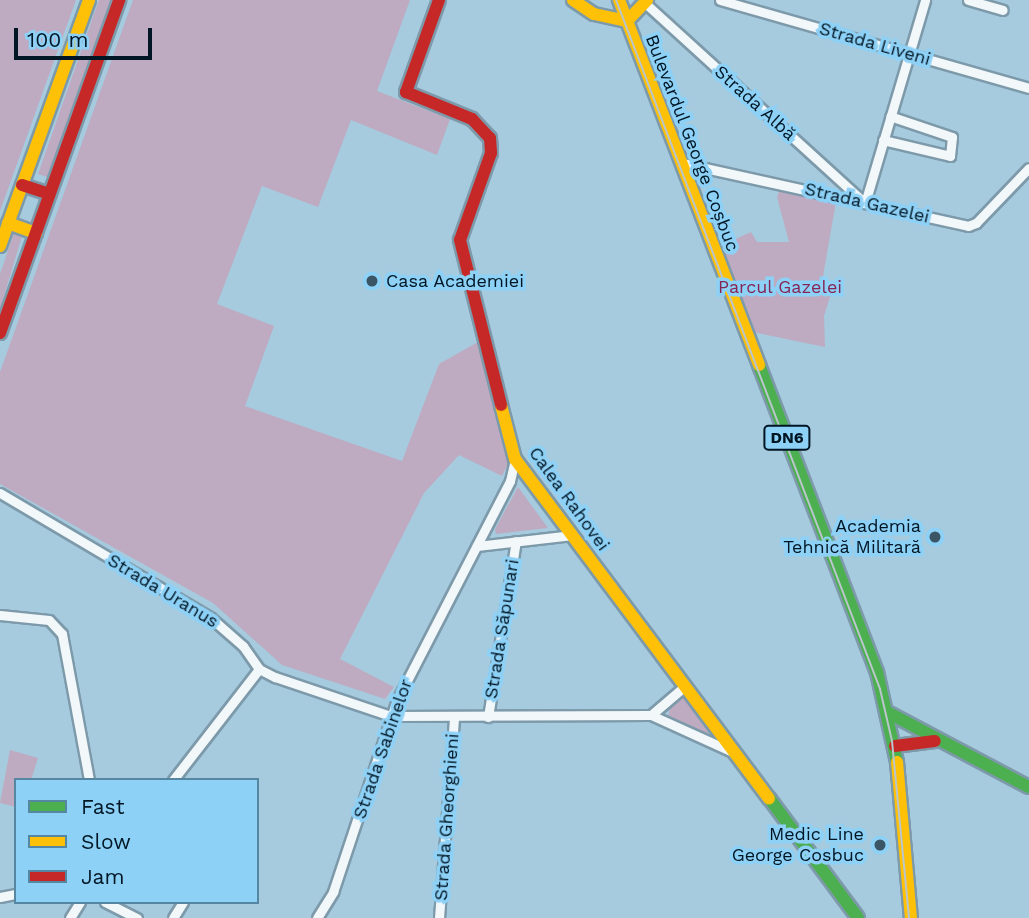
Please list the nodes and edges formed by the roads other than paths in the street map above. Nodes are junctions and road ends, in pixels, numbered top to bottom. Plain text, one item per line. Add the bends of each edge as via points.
1 (89, 0) edge
2 (119, 0) edge
3 (439, 0) edge
4 (573, 0) edge
5 (620, 0) edge
6 (720, 0) edge
7 (925, 0) edge
8 (968, 0) edge
9 (646, 2) edge
10 (1003, 10) dead end
11 (627, 20) junction
12 (909, 54) junction
13 (1029, 88) edge
14 (890, 116) junction
15 (883, 141) junction
16 (682, 163) junction
17 (1029, 168) edge
18 (22, 185) junction
19 (49, 194) junction
20 (864, 203) junction
21 (8, 223) junction
22 (36, 233) junction
23 (0, 246) edge
24 (0, 333) edge
25 (514, 459) junction
26 (0, 493) edge
27 (572, 535) junction
28 (516, 541) junction
29 (477, 546) junction
30 (0, 615) edge
31 (258, 669) junction
32 (685, 686) junction
33 (889, 713) junction
34 (651, 715) junction
35 (391, 716) junction
36 (454, 717) junction
37 (488, 717) junction
38 (937, 741) junction
39 (895, 746) junction
40 (734, 753) junction
41 (89, 778) edge
42 (175, 778) edge
43 (1029, 788) edge
44 (109, 904) edge
45 (137, 918) edge
46 (317, 918) edge
47 (439, 918) edge
48 (858, 918) edge
49 (911, 918) edge

1 - 18 main road
2 - 19 main road
3 - 25 main road, Calea Rahovei via 406,92 472,119 490,138 491,153 460,240
4 - 11 main road via 594,14
5 - 11 main road, DN6
6 - 12 street, Strada Liveni
7 - 12 street
8 - 10 street
9 - 11 main road
9 - 20 street, Strada Albă
11 - 16 main road, Bulevardul George Coșbuc / DN6
12 - 13 street, Strada Liveni
12 - 14 street
14 - 15 street
14 - 15 street via 952,137 950,156
15 - 20 street
16 - 20 street, Strada Gazelei
16 - 33 main road, Bulevardul George Coșbuc / DN6
17 - 20 street, Strada Gazelei via 968,226
18 - 19 main road
18 - 21 main road
19 - 22 main road
21 - 22 main road
21 - 23 main road
22 - 24 main road
25 - 27 main road, Calea Rahovei
25 - 29 street, Strada Sabinelor via 510,481
26 - 31 street, Strada Uranus via 211,618 243,646
27 - 28 street
27 - 32 main road, Calea Rahovei
28 - 29 street
28 - 37 street, Strada Săpunari
29 - 35 street, Strada Sabinelor
30 - 41 street via 49,620 62,634
31 - 35 street
31 - 42 street
32 - 34 street
32 - 40 main road, Calea Rahovei
33 - 38 main road
33 - 39 main road, Bulevardul George Coșbuc / DN6
34 - 37 street
34 - 40 street
35 - 36 street
35 - 46 street, Strada Sabinelor via 333,892
36 - 37 street
36 - 47 street, Strada Gheorghieni
38 - 39 main road
38 - 43 main road
39 - 49 main road, Bulevardul George Coșbuc / DN6
40 - 48 main road, Calea Rahovei
44 - 45 street

